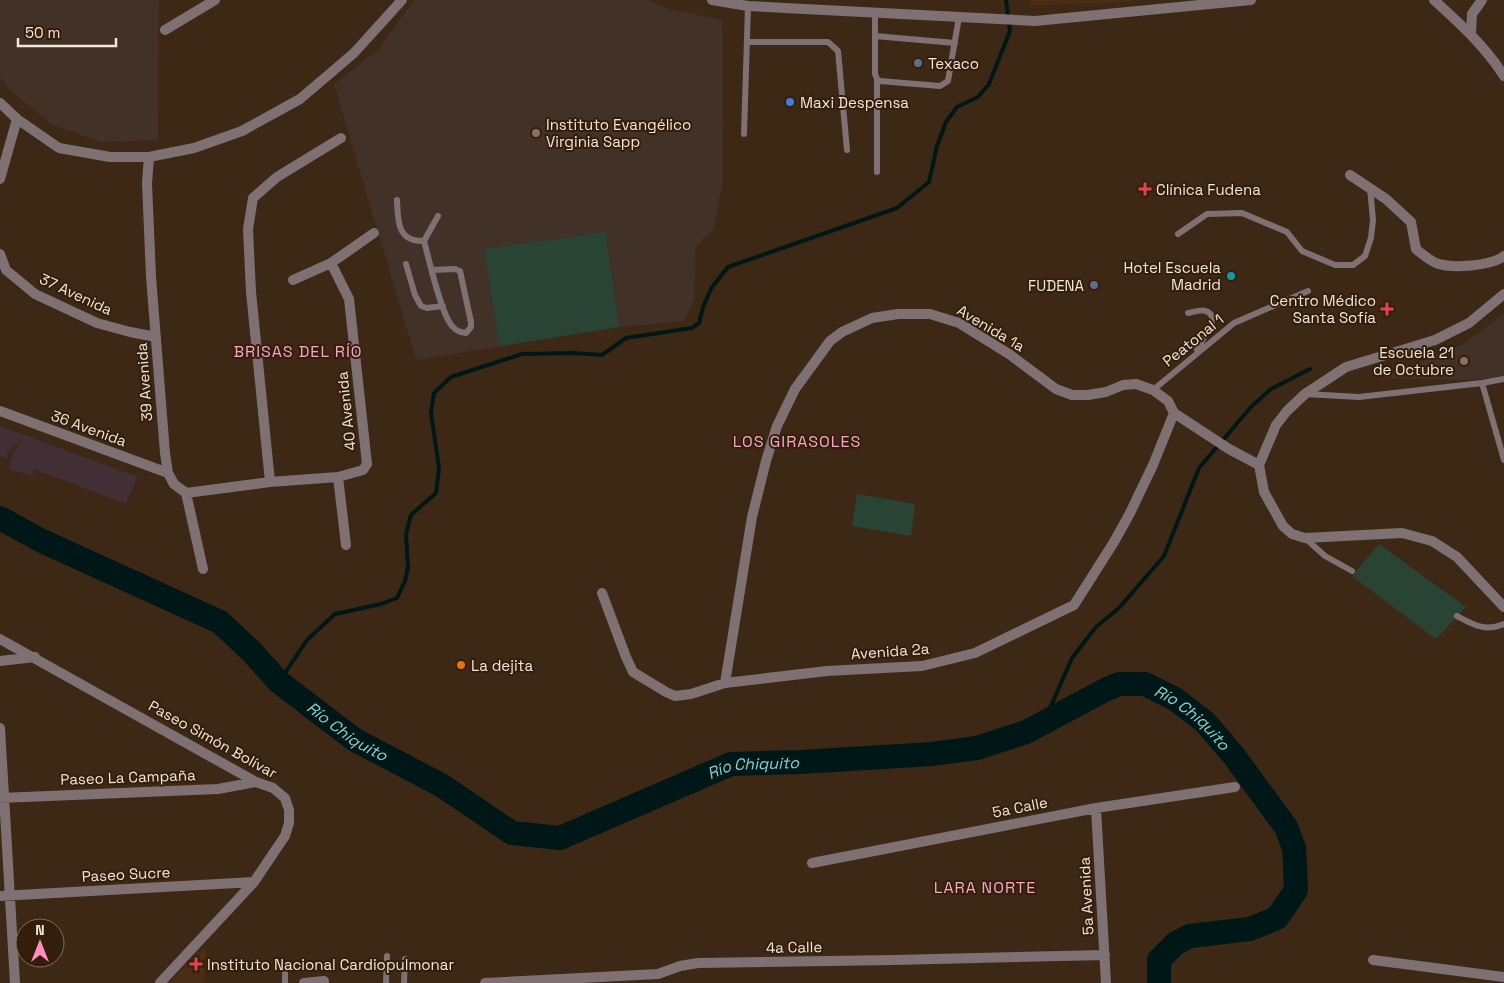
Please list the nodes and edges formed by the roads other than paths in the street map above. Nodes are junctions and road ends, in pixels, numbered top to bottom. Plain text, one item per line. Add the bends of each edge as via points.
1 (215, 0) edge
2 (402, 0) edge
3 (718, 0) edge
4 (1251, 0) edge
5 (1434, 0) edge
6 (1482, 0) edge
7 (786, 4) edge
8 (748, 6) junction
9 (875, 13) junction
10 (959, 17) junction
11 (165, 30) dead end
12 (1471, 34) junction
13 (875, 36) junction
14 (747, 42) junction
15 (955, 43) junction
16 (1504, 76) edge
17 (877, 79) junction
18 (0, 103) edge
19 (17, 118) junction
20 (744, 134) dead end
21 (341, 138) dead end
22 (846, 150) dead end
23 (149, 157) junction
24 (877, 172) dead end
25 (1350, 175) dead end
26 (0, 179) edge
27 (1370, 188) junction
28 (397, 200) dead end
29 (438, 216) dead end
30 (374, 233) dead end
31 (1178, 234) dead end
32 (424, 241) junction
33 (0, 254) edge
34 (1504, 256) edge
35 (331, 263) junction
36 (406, 264) dead end
37 (432, 270) junction
38 (293, 280) dead end
39 (1308, 291) dead end
40 (1504, 294) edge
41 (443, 306) junction
42 (1188, 313) dead end
43 (156, 337) junction
44 (1195, 353) junction
45 (1504, 379) edge
46 (1482, 382) junction
47 (1153, 390) junction
48 (1305, 394) junction
49 (0, 411) edge
50 (1174, 413) junction
51 (1504, 460) edge
52 (1259, 465) junction
53 (168, 473) junction
54 (338, 477) junction
55 (270, 482) junction
56 (186, 493) junction
57 (1305, 538) junction
58 (346, 545) dead end
59 (204, 569) dead end
60 (1352, 571) dead end
61 (602, 593) dead end
62 (1504, 607) edge
63 (1457, 616) dead end
64 (1504, 624) edge
65 (0, 638) edge
66 (35, 657) junction
67 (0, 661) edge
68 (725, 683) junction
69 (0, 728) edge
70 (256, 782) junction
71 (1235, 786) dead end
72 (2, 798) edge
73 (1096, 808) junction
74 (812, 863) dead end
75 (254, 882) junction
76 (11, 895) junction
77 (0, 896) edge
78 (1105, 955) junction
79 (387, 956) dead end
80 (405, 959) dead end
81 (1373, 960) dead end
82 (285, 966) dead end
83 (1504, 977) edge
84 (658, 979) edge
85 (324, 981) dead end
86 (15, 983) edge
87 (160, 983) edge
88 (286, 983) edge
89 (304, 983) edge
90 (386, 983) edge
91 (404, 983) edge
92 (485, 983) edge
93 (1106, 983) edge

1 - 11 street
2 - 23 street via 354,53 300,99 242,131 194,148
3 - 8 street
4 - 10 street via 1035,21
5 - 12 street
6 - 12 street via 1472,14
7 - 8 street
7 - 9 street
8 - 14 lane
9 - 10 street
9 - 13 lane
10 - 15 lane
12 - 16 street
13 - 15 lane
13 - 17 lane
14 - 20 lane
14 - 22 lane via 828,42 838,51
15 - 17 lane via 948,81 940,86
17 - 24 lane
18 - 19 street
19 - 23 street via 59,148 110,156
19 - 26 street
21 - 55 street via 277,176 253,198 248,229 251,292
23 - 43 street, 39 Avenida via 147,183
25 - 27 street
27 - 31 lane via 1374,220 1371,238 1365,256 1353,265 1335,265 1302,250 1287,232 1242,213 1207,214
27 - 34 street via 1411,222 1416,250 1436,263 1465,266 1500,260
28 - 32 lane via 398,224 402,231 413,241
29 - 32 lane
30 - 35 street
32 - 37 lane
33 - 43 street, 37 Avenida via 6,270 35,294 97,323
35 - 38 street
35 - 54 street, 40 Avenida via 351,307 367,464 363,470
36 - 41 lane via 421,306
37 - 41 lane
37 - 41 lane via 455,268 460,271 471,322 466,333 454,328
39 - 44 lane, Peatonal 1 via 1234,323
40 - 48 street via 1469,323 1435,340 1346,367
42 - 44 lane via 1203,310 1212,316 1212,323
43 - 53 street, 39 Avenida
44 - 47 lane, Peatonal 1
45 - 46 lane
46 - 48 lane via 1360,397
46 - 51 lane
47 - 50 street via 1168,401
47 - 68 street, Avenida 1a via 1136,384 1088,395 1064,393 975,332 936,316 898,314 872,318 842,332 830,341 795,389 777,426 752,517
48 - 52 street via 1276,425
49 - 53 street, 36 Avenida
50 - 52 street
50 - 68 street, Avenida 2a via 1130,513 1074,605 975,654 922,666 827,671
52 - 57 street via 1264,492 1282,526
53 - 56 street via 174,484
54 - 55 street
54 - 58 street
55 - 56 street
56 - 59 street
57 - 60 lane via 1325,556
57 - 62 street via 1402,533 1432,542 1457,557
61 - 68 street, Avenida 2a via 633,672 675,696
63 - 64 lane via 1490,629
65 - 66 street, Paseo Simón Bolívar
66 - 67 street
66 - 70 street, Paseo Simón Bolívar
69 - 72 street
70 - 72 street, Paseo La Campaña via 218,789
70 - 75 street, Paseo Simón Bolívar via 273,788 285,798 289,824 285,836
71 - 73 street, 5a Calle
72 - 76 street
73 - 74 street, 5a Calle
73 - 78 street, 5a Avenida
75 - 76 street, Paseo Sucre
75 - 87 street, Paseo Simón Bolívar
76 - 77 street, Paseo Sucre
76 - 86 street
78 - 84 street, 4a Calle via 698,963 680,966
78 - 93 street, 5a Avenida
79 - 90 lane
80 - 91 lane
81 - 83 street
82 - 88 lane
84 - 92 street, 4a Calle
85 - 89 street

